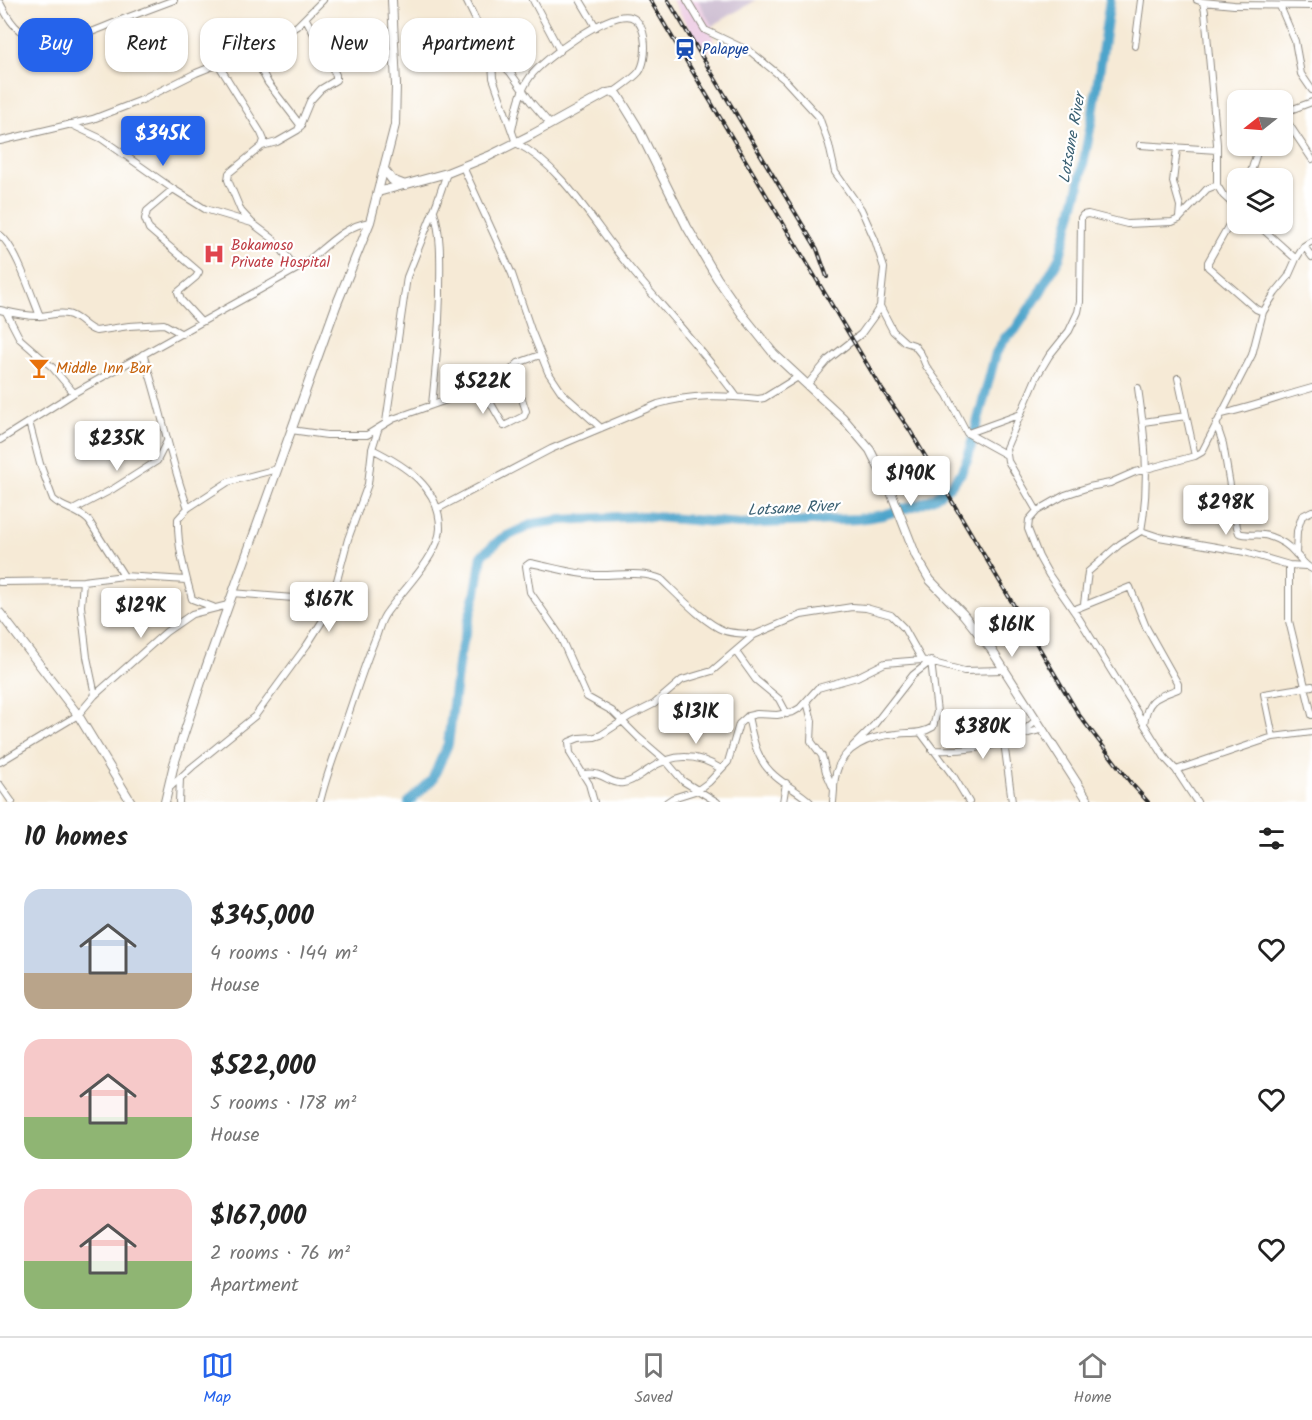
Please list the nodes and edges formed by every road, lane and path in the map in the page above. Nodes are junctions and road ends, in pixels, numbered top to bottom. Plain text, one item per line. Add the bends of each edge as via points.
1 (174, 0) edge
2 (323, 0) edge
3 (392, 0) edge
4 (466, 0) edge
5 (533, 0) edge
6 (580, 0) edge
7 (687, 0) edge
8 (1141, 0) edge
9 (1200, 1) edge
10 (0, 3) edge
11 (1280, 6) junction
12 (1312, 6) edge
13 (475, 18) edge
14 (306, 19) junction
15 (297, 25) edge
16 (596, 27) junction
17 (1135, 46) dead end
18 (560, 51) junction
19 (200, 72) edge
20 (223, 72) edge
21 (262, 72) edge
22 (492, 72) edge
23 (510, 72) edge
24 (523, 90) junction
25 (1312, 90) edge
26 (614, 92) junction
27 (1312, 102) edge
28 (1293, 109) edge
29 (70, 124) junction
30 (550, 124) junction
31 (301, 126) junction
32 (1293, 130) edge
33 (512, 131) junction
34 (0, 141) edge
35 (516, 143) junction
36 (1140, 145) dead end
37 (262, 146) junction
38 (1177, 148) junction
39 (1217, 150) junction
40 (1312, 159) edge
41 (463, 167) junction
42 (384, 169) junction
43 (447, 173) junction
44 (405, 185) junction
45 (1217, 185) junction
46 (173, 189) junction
47 (378, 192) junction
48 (1227, 198) edge
49 (434, 211) junction
50 (1179, 219) junction
51 (370, 222) junction
52 (252, 224) junction
53 (1227, 228) edge
54 (1268, 234) edge
55 (0, 235) edge
56 (1312, 241) edge
57 (1304, 246) junction
58 (1312, 257) edge
59 (1296, 259) junction
60 (297, 269) junction
61 (880, 306) junction
62 (3, 311) edge
63 (1263, 312) junction
64 (40, 316) junction
65 (201, 322) junction
66 (182, 334) junction
67 (143, 354) junction
68 (540, 355) junction
69 (512, 369) junction
70 (798, 377) junction
71 (1178, 378) dead end
72 (807, 385) junction
73 (482, 388) junction
74 (1138, 388) dead end
75 (1311, 388) edge
76 (75, 393) junction
77 (737, 396) junction
78 (1312, 396) edge
79 (432, 405) junction
80 (1021, 414) junction
81 (1222, 414) junction
82 (1186, 416) junction
83 (29, 422) junction
84 (386, 422) junction
85 (1143, 422) junction
86 (1216, 423) junction
87 (601, 428) junction
88 (291, 430) junction
89 (378, 430) junction
90 (967, 433) junction
91 (0, 440) edge
92 (167, 441) junction
93 (372, 449) junction
94 (1005, 454) junction
95 (1196, 456) junction
96 (277, 469) junction
97 (1147, 469) junction
98 (188, 508) junction
99 (437, 509) junction
100 (73, 510) junction
101 (1037, 511) junction
102 (1312, 511) edge
103 (1141, 531) junction
104 (1296, 554) junction
105 (1289, 565) junction
106 (1309, 567) edge
107 (124, 576) junction
108 (186, 580) junction
109 (83, 581) junction
110 (0, 582) edge
111 (232, 593) junction
112 (192, 599) junction
113 (330, 601) junction
114 (1084, 604) junction
115 (228, 605) junction
116 (214, 607) junction
117 (1073, 610) junction
118 (0, 613) edge
119 (192, 614) junction
120 (754, 635) junction
121 (736, 652) junction
122 (922, 660) junction
123 (931, 661) junction
124 (1004, 670) junction
125 (1308, 686) edge
126 (95, 695) junction
127 (807, 702) junction
128 (787, 714) junction
129 (78, 715) junction
130 (1312, 715) edge
131 (748, 716) junction
132 (623, 720) junction
133 (1035, 721) junction
134 (1144, 725) junction
135 (1041, 730) junction
136 (1312, 732) edge
137 (1026, 733) junction
138 (921, 734) junction
139 (1273, 737) junction
140 (1004, 742) junction
141 (850, 749) junction
142 (932, 750) junction
143 (666, 761) junction
144 (0, 762) edge
145 (721, 769) junction
146 (1176, 770) junction
147 (584, 774) junction
148 (180, 779) junction
149 (786, 783) junction
150 (0, 785) edge
151 (168, 790) junction
152 (698, 790) junction
153 (834, 790) junction
154 (592, 800) edge
155 (12, 802) edge
156 (131, 802) edge
157 (165, 802) edge
158 (179, 802) edge
159 (320, 802) edge
160 (667, 802) edge
161 (717, 802) edge
162 (783, 802) edge
163 (810, 802) edge
164 (833, 802) edge
165 (969, 802) edge
166 (1012, 802) edge
167 (1089, 802) edge
168 (1197, 802) edge

1 - 10 street via 76,38 55,41 19,30
2 - 14 street
3 - 42 street via 396,116
4 - 13 street
5 - 18 street
6 - 16 street
7 - 61 street via 705,30 751,52 785,80 819,117 835,172 861,209 875,240 884,268
8 - 17 street
9 - 11 street
9 - 39 street
11 - 12 street
11 - 25 street via 1295,41 1301,74
14 - 15 street
14 - 31 street via 336,78 310,101
16 - 18 street
16 - 26 street via 616,18 631,17 643,30 645,42 639,72
18 - 24 street via 530,77
19 - 29 street via 106,115
20 - 37 street via 261,133
21 - 31 street
22 - 33 street
23 - 24 street
24 - 30 street
24 - 33 street
26 - 30 street
26 - 70 street via 628,110 717,278 767,346
27 - 28 street
29 - 34 street
29 - 46 street via 102,139
30 - 35 street
31 - 37 street via 277,142
32 - 40 street
33 - 35 street
35 - 41 street
35 - 77 street via 542,160 570,190
36 - 38 street
37 - 52 street via 236,166 228,180 241,211
38 - 39 street
38 - 50 street via 1173,182
39 - 45 street
41 - 43 street
41 - 68 street via 512,274
42 - 44 street via 392,180
42 - 47 street
43 - 44 street
43 - 49 street
44 - 47 street
45 - 48 street
45 - 50 street via 1207,189
46 - 52 street via 205,209
46 - 65 street via 147,211 145,219 149,229 199,272 178,292
47 - 51 street
49 - 79 street via 440,260
49 - 84 street via 407,277
50 - 80 street via 1134,225 1083,215 1078,312 1037,376
51 - 60 street via 350,227
51 - 88 street
52 - 60 street via 272,238
53 - 63 street via 1208,267
54 - 59 street
55 - 64 street via 8,242
56 - 57 street
57 - 58 street
57 - 59 street
59 - 63 street
60 - 65 street
61 - 72 street via 861,334 830,359
61 - 90 street via 893,332 921,354
62 - 64 street
62 - 76 street via 20,339
63 - 81 street via 1252,355
64 - 66 street via 74,316 96,331 164,324
65 - 66 street
66 - 67 street
67 - 76 street
67 - 92 street
68 - 69 street
68 - 87 street via 561,393
69 - 73 street via 500,381
69 - 73 street via 526,411 524,416 504,426
70 - 72 street
70 - 77 street via 764,398
71 - 82 street
72 - 124 street via 859,436 880,468 916,556 930,580 973,627
73 - 79 street
74 - 85 street
75 - 78 street
75 - 81 street
76 - 83 street
77 - 87 street via 673,400
79 - 84 street
80 - 90 street
80 - 94 street
81 - 86 street
82 - 85 street
82 - 95 street
83 - 91 street
83 - 100 street via 50,493 57,502
84 - 89 street
85 - 97 street
86 - 95 street via 1202,452
86 - 104 street via 1237,530 1272,537
87 - 99 street via 551,449
88 - 89 street via 352,436
88 - 96 street
89 - 93 street
90 - 94 street
92 - 98 street
92 - 100 street via 157,461
93 - 99 street via 407,468 433,498
93 - 113 street via 368,484
94 - 101 street
95 - 97 street
96 - 98 street via 228,482
96 - 111 street
97 - 101 street via 1065,495
97 - 103 street
98 - 108 street via 178,519
99 - 159 street via 439,536 426,562 384,617 363,667
100 - 107 street via 89,521
101 - 117 street via 1029,520 1031,538 1049,575
102 - 104 street via 1302,516 1298,524
103 - 105 street
103 - 114 street via 1088,572
104 - 106 street
105 - 106 street
105 - 125 street via 1289,621
107 - 108 street
107 - 109 street
108 - 112 street
109 - 110 street
109 - 126 street via 81,606
111 - 113 street
111 - 115 street
112 - 116 street
112 - 119 street
113 - 148 street via 308,645 259,712
114 - 117 street
114 - 134 street via 1130,587 1132,591 1146,627 1178,684 1178,689 1150,702
115 - 116 street
115 - 151 street
116 - 119 street
117 - 134 street
118 - 129 street
119 - 126 street
120 - 121 street
120 - 122 street via 801,615 835,608 866,608 898,620
120 - 132 street via 717,627 657,577 594,575 527,564 530,592 559,634 587,698
121 - 128 street via 756,680 779,699
121 - 132 street via 712,672 680,681 660,700
122 - 123 street
122 - 127 street via 885,663 857,677 818,688
123 - 124 street via 964,671
123 - 138 street via 936,721
123 - 141 street via 913,675
124 - 133 street
125 - 130 street
125 - 139 street via 1264,694
126 - 129 street
127 - 128 street
127 - 153 street via 812,721 811,741 822,756
128 - 131 street
129 - 144 street
129 - 156 street
131 - 145 street via 739,724 728,762
131 - 149 street via 756,752 771,772
132 - 143 street
132 - 147 street via 595,737 569,742 570,753
133 - 135 street
133 - 137 street
134 - 146 street
135 - 137 street
135 - 167 street
136 - 139 street
137 - 140 street
138 - 141 street via 896,734
138 - 142 street
139 - 146 street
140 - 142 street via 965,751
140 - 166 street
141 - 153 street via 838,763
142 - 165 street
143 - 145 street via 694,757
143 - 147 street via 626,783
143 - 152 street via 680,779
145 - 152 street
146 - 168 street
147 - 154 street
148 - 151 street
148 - 158 street
149 - 162 street
149 - 163 street
150 - 155 street
151 - 157 street
152 - 160 street
152 - 161 street
153 - 164 street

